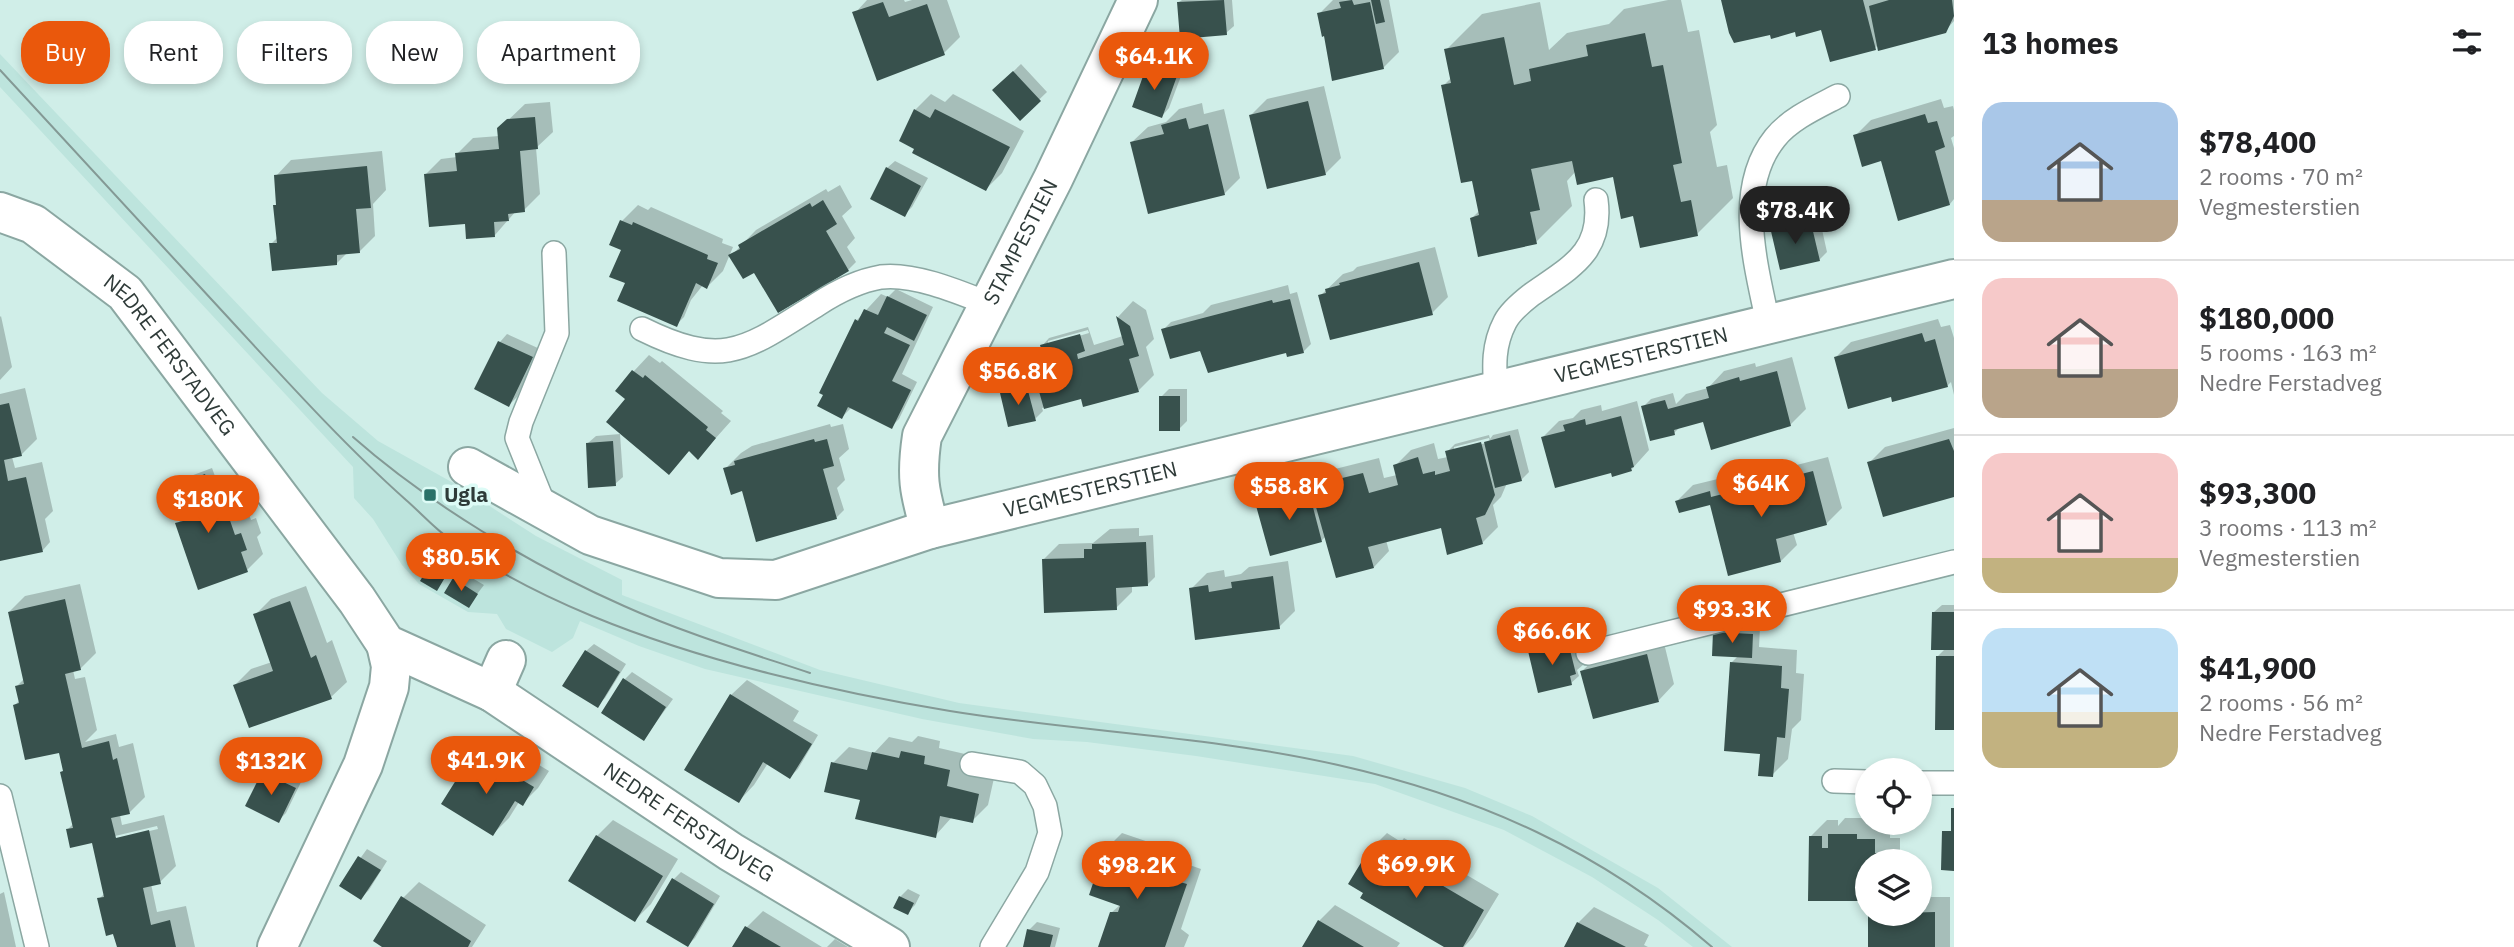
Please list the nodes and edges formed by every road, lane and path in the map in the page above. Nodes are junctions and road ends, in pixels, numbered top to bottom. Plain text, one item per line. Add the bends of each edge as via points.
1 (1138, 0) edge
2 (1838, 96) dead end
3 (1596, 200) dead end
4 (0, 212) edge
5 (554, 253) dead end
6 (1954, 279) edge
7 (989, 304) junction
8 (1768, 323) junction
9 (642, 329) dead end
10 (1496, 391) junction
11 (468, 467) dead end
12 (546, 510) junction
13 (930, 530) junction
14 (1954, 562) edge
15 (386, 644) junction
16 (1588, 653) dead end
17 (972, 764) dead end
18 (1834, 781) dead end
19 (1855, 782) edge
20 (1932, 782) edge
21 (1954, 783) edge
22 (0, 796) edge
23 (37, 947) edge
24 (277, 947) edge
25 (890, 947) edge
26 (992, 947) edge

1 - 7 street, STAMPESTIEN
2 - 8 lane via 1775,137 1760,163 1752,197 1755,257
3 - 10 lane via 1593,240 1580,260 1523,301 1505,321 1493,358
4 - 15 street, NEDRE FERSTADVEG via 33,224 124,293
5 - 12 lane via 557,333 517,438
6 - 8 street, VEGMESTERSTIEN
7 - 9 lane via 950,289 884,277 856,283 769,335 734,350 689,348
7 - 13 street, STAMPESTIEN via 922,436 919,490
8 - 10 street, VEGMESTERSTIEN
10 - 13 street, VEGMESTERSTIEN
11 - 12 street, VEGMESTERSTIEN
12 - 13 street, VEGMESTERSTIEN via 590,535 719,578 750,581 776,580
14 - 16 lane
15 - 24 street via 389,687 363,765
15 - 25 street, NEDRE FERSTADVEG via 499,676 731,852
17 - 26 lane via 1020,772 1035,785 1050,833 1037,872
18 - 19 lane
20 - 21 lane
22 - 23 lane

